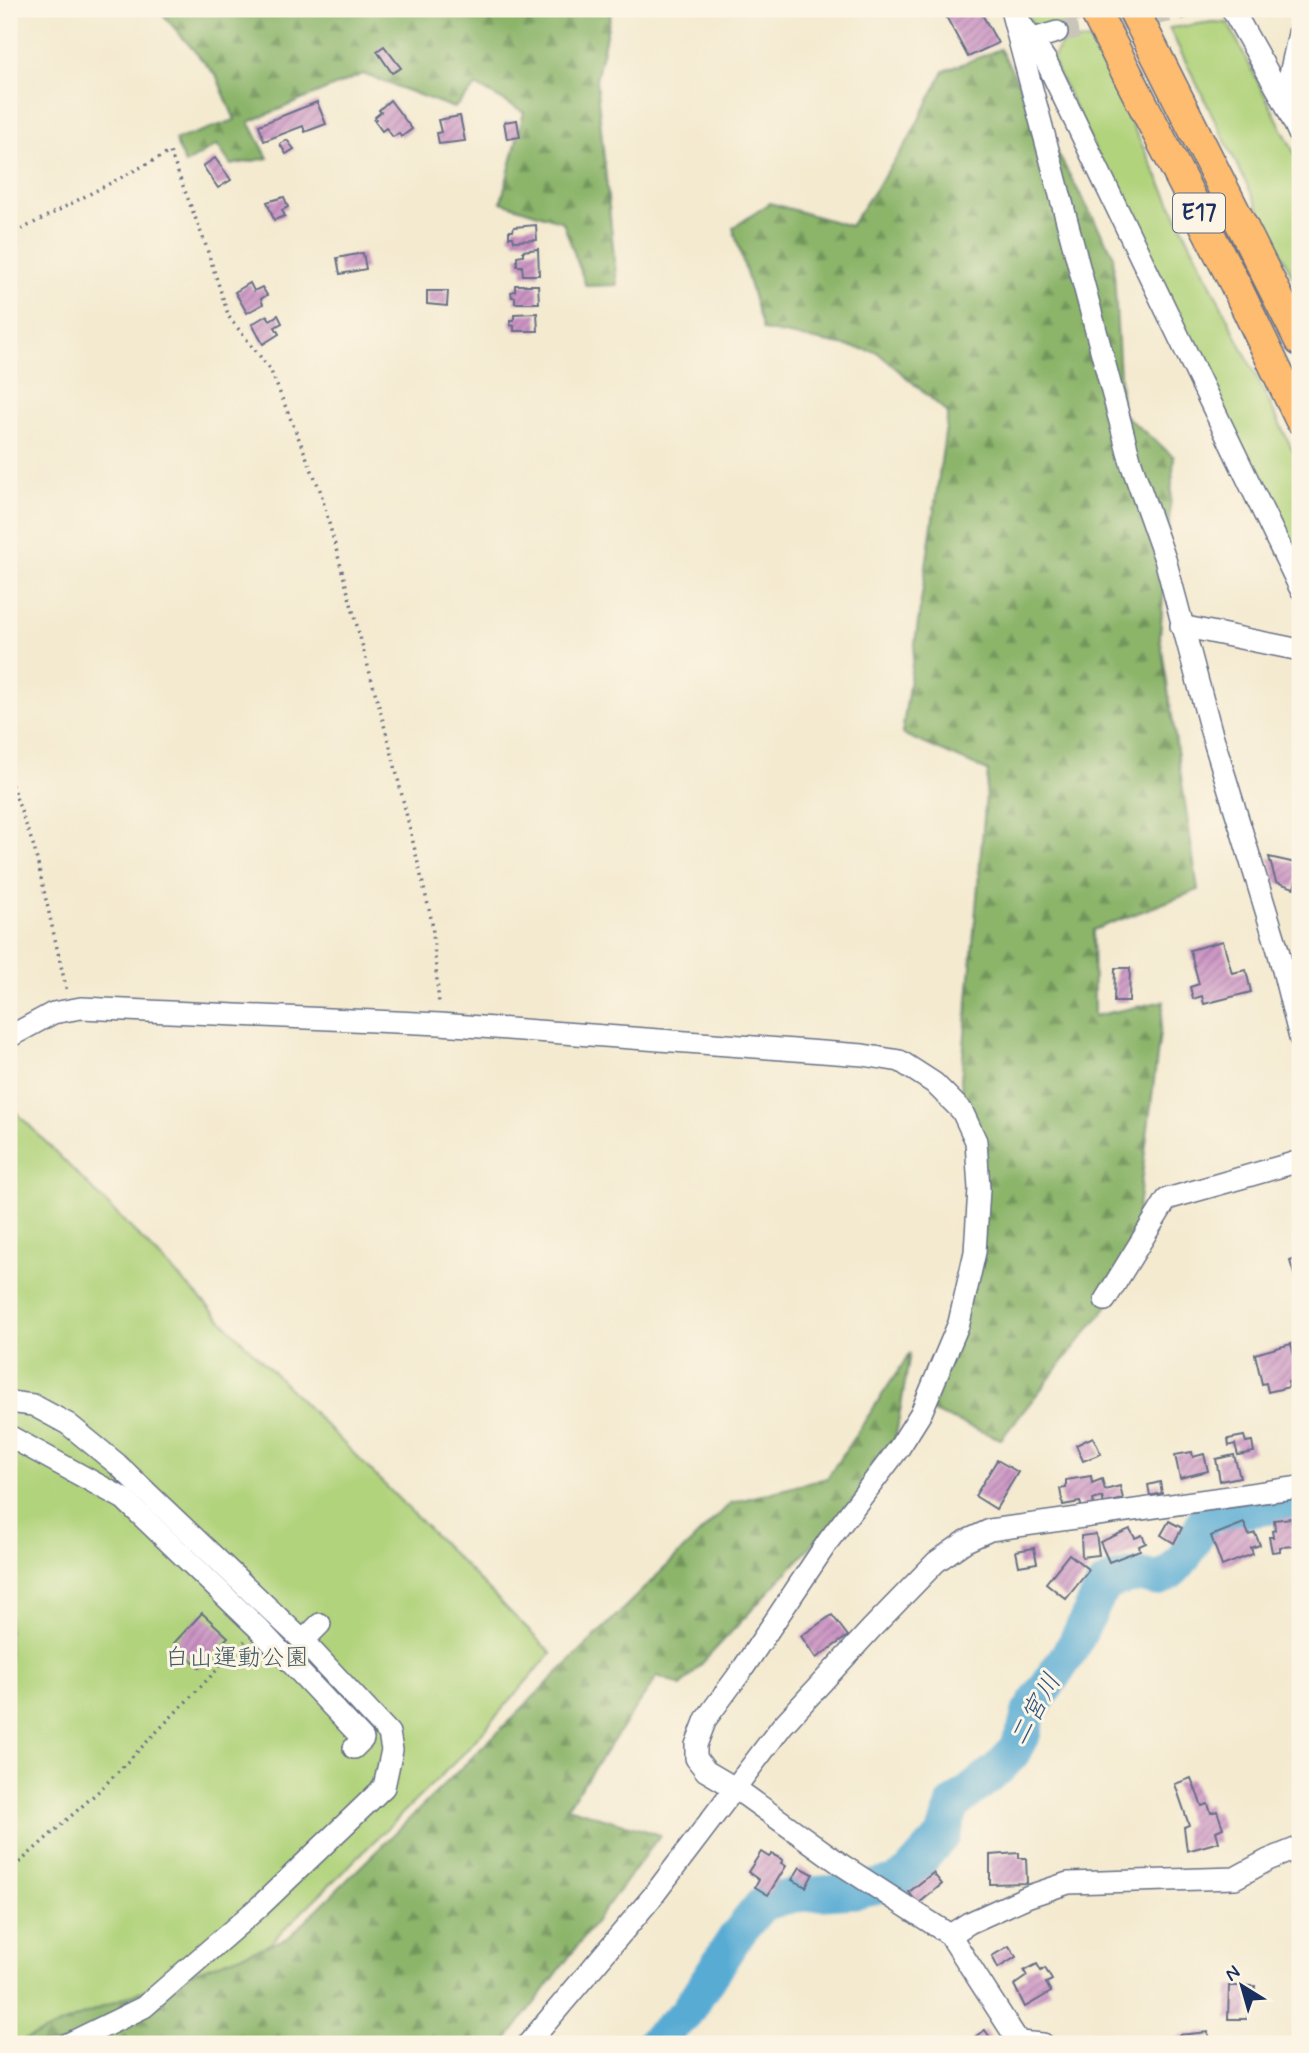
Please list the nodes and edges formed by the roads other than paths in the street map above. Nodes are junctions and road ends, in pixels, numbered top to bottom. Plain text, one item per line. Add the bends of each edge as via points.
1 (1011, 9) edge
2 (1094, 9) edge
3 (1133, 9) edge
4 (1232, 9) edge
5 (1300, 29) edge
6 (1057, 32) tunnel mouth
7 (1032, 39) junction
8 (1284, 101) junction
9 (1300, 136) edge
10 (1300, 341) edge
11 (1300, 419) edge
12 (1300, 588) edge
13 (1181, 626) junction
14 (1300, 650) edge
15 (13, 1032) edge
16 (1300, 1038) edge
17 (1300, 1161) edge
18 (1105, 1300) dead end
19 (9, 1402) edge
20 (9, 1436) edge
21 (1300, 1487) edge
22 (320, 1624) dead end
23 (303, 1641) junction
24 (354, 1748) dead end
25 (735, 1788) junction
26 (1300, 1847) edge
27 (950, 1935) junction
28 (1019, 2043) edge
29 (68, 2044) edge
30 (528, 2044) edge
31 (1043, 2044) edge

1 - 7 street
1 - 13 street via 1131,463 1165,559
2 - 11 highway, E17
3 - 10 highway, E17
4 - 8 street
5 - 8 street
6 - 7 street
7 - 12 street
8 - 9 street
13 - 14 street
13 - 16 street
15 - 25 street via 71,1009 440,1024 724,1043 900,1061 934,1083 962,1111 976,1141 979,1189 975,1252 959,1322 921,1413 899,1448 822,1550 699,1733 696,1758 706,1771
17 - 18 street via 1167,1199
19 - 23 street via 33,1405 68,1424 117,1464
20 - 24 street via 124,1499 258,1628 363,1739
21 - 25 street via 990,1530 966,1541 936,1562 870,1629 782,1726
22 - 23 street
23 - 29 street via 389,1733 392,1750 384,1787 260,1906 144,2007
25 - 27 street
25 - 30 street via 653,1896
26 - 27 street via 1235,1878 1068,1883 1029,1896
27 - 28 street
28 - 31 street

